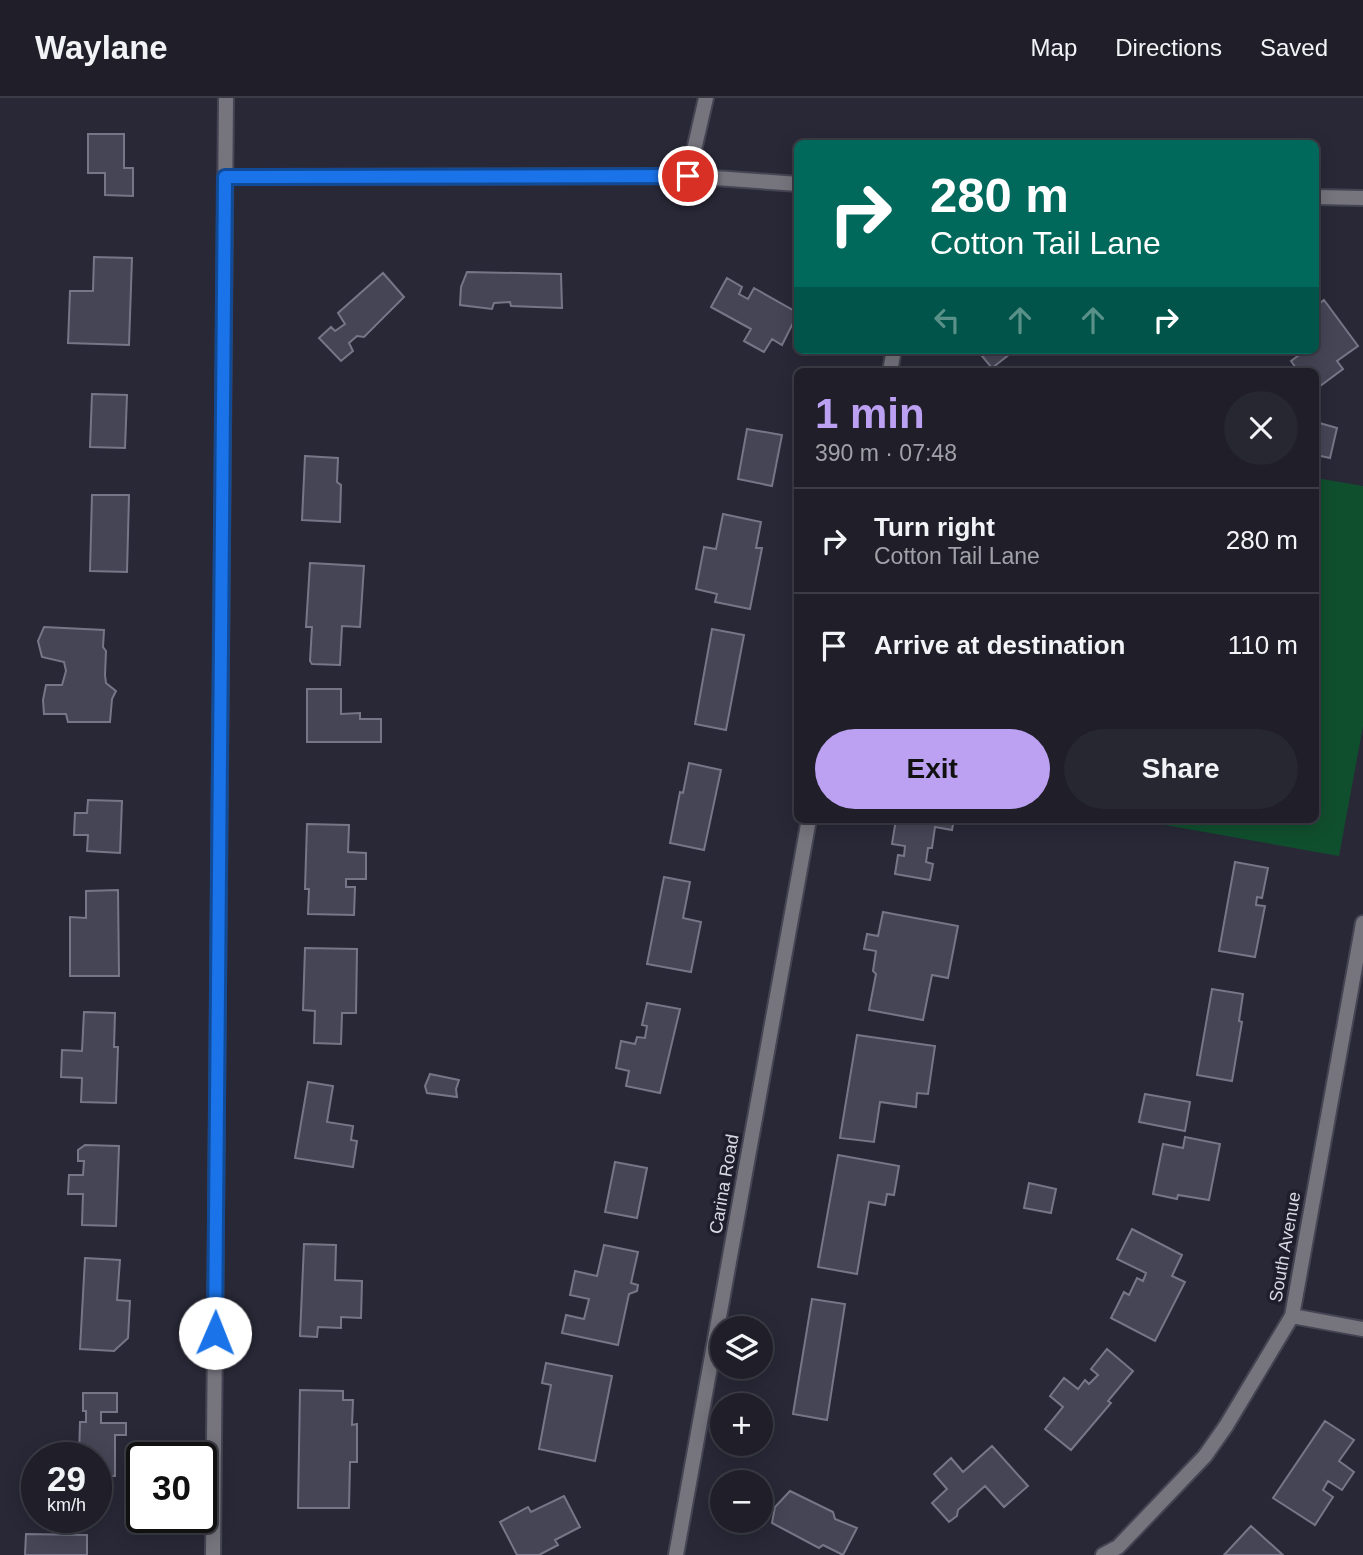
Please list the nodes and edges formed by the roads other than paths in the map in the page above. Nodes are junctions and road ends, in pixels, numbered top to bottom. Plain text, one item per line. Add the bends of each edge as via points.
1 (226, 98) edge
2 (706, 98) edge
3 (688, 176) junction
4 (225, 177) junction
5 (794, 184) edge
6 (1319, 197) edge
7 (1363, 198) edge
8 (808, 823) edge
9 (1363, 923) edge
10 (1292, 1316) junction
11 (1363, 1329) edge
12 (213, 1555) edge
13 (676, 1555) edge
14 (1103, 1555) edge

1 - 4 street
2 - 3 street
3 - 4 street
3 - 5 street
4 - 12 street
6 - 7 street
8 - 13 street, Carina Road
9 - 10 street, South Avenue
10 - 11 street
10 - 14 street, South Avenue via 1205,1456 1118,1547

